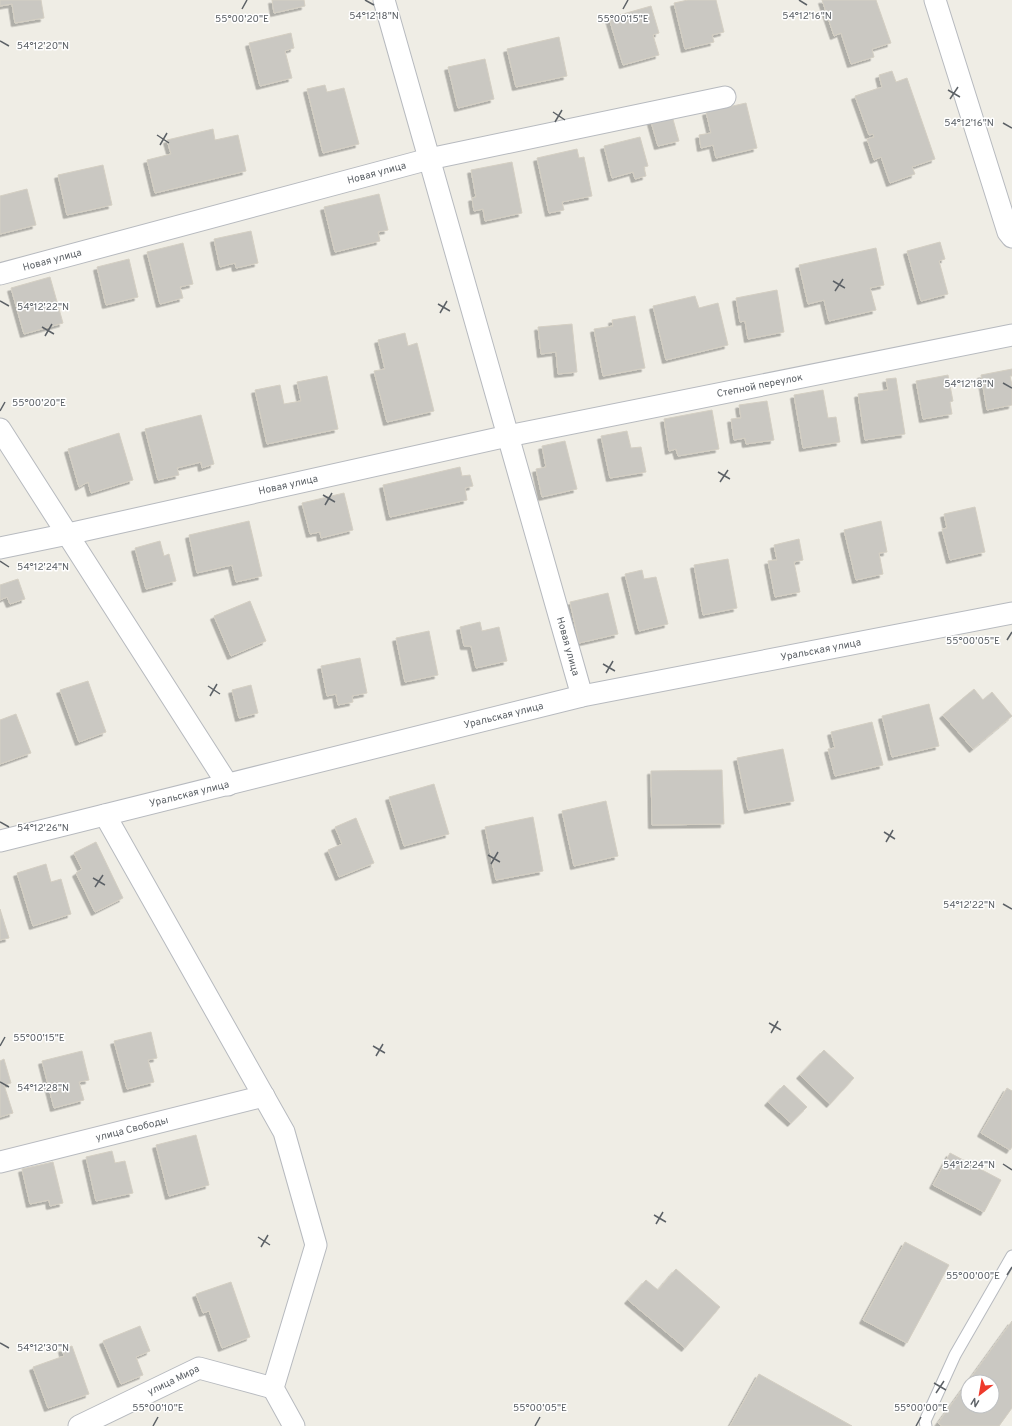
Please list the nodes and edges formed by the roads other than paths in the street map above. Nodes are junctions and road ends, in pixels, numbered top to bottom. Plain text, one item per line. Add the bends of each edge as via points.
1 (384, 0) edge
2 (935, 0) edge
3 (725, 97) dead end
4 (429, 159) junction
5 (1012, 237) edge
6 (0, 274) edge
7 (1012, 335) edge
8 (0, 429) edge
9 (508, 436) junction
10 (68, 534) junction
11 (0, 548) edge
12 (1012, 613) edge
13 (582, 696) junction
14 (228, 785) junction
15 (105, 815) junction
16 (0, 841) edge
17 (264, 1096) junction
18 (0, 1162) edge
19 (1012, 1256) edge
20 (273, 1388) junction
21 (79, 1426) edge
22 (294, 1426) edge
23 (926, 1426) edge

1 - 4 street, Новая улица
2 - 5 street via 1008,232
3 - 4 street, Новая улица
4 - 6 street, Новая улица
4 - 9 street, Новая улица
7 - 9 street, Степной переулок
8 - 10 street
9 - 10 street, Новая улица
9 - 13 street, Новая улица
10 - 11 street, Новая улица
10 - 14 street
12 - 13 street, Уральская улица
13 - 14 street, Уральская улица
14 - 15 street, Уральская улица
15 - 16 street, Уральская улица
15 - 17 street
17 - 18 street, улица Свободы
17 - 20 street via 284,1132 316,1245
19 - 23 lane via 955,1355 925,1421
20 - 21 street, улица Мира via 199,1368
20 - 22 street

